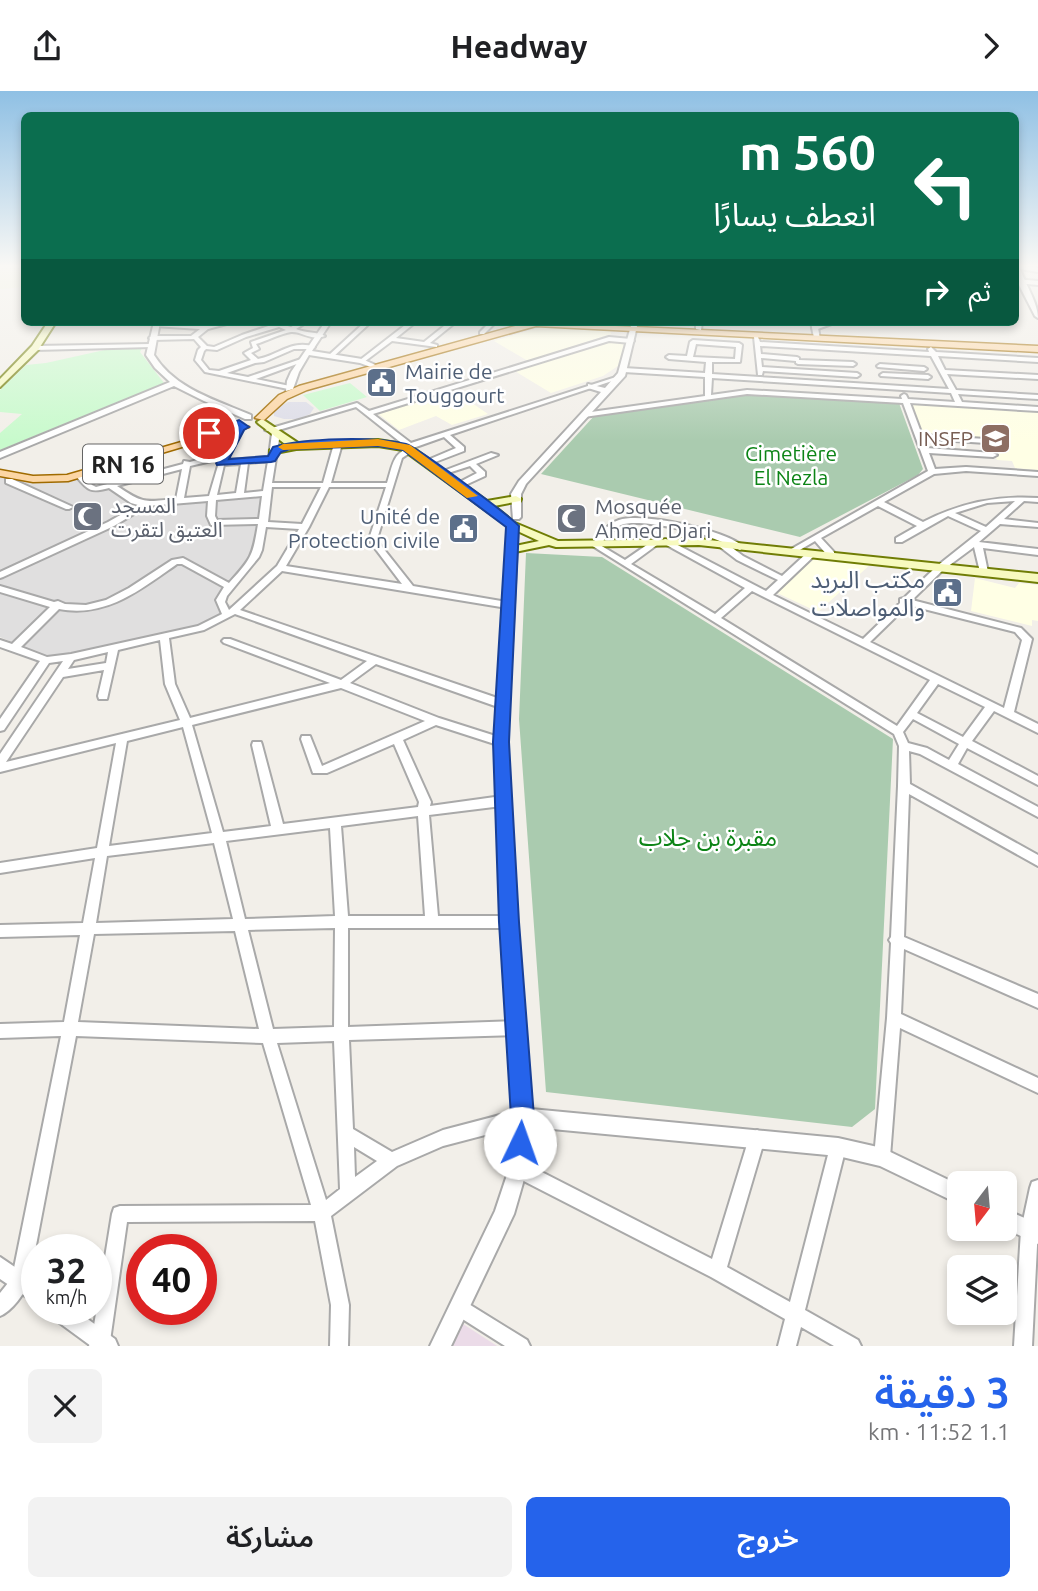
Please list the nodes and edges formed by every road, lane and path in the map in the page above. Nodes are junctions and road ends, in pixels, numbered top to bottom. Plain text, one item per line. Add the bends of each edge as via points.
1 (49, 326) edge
2 (155, 326) edge
3 (199, 326) edge
4 (214, 326) edge
5 (276, 326) edge
6 (285, 326) edge
7 (298, 326) edge
8 (324, 326) edge
9 (365, 326) edge
10 (408, 326) edge
11 (449, 326) edge
12 (489, 326) edge
13 (508, 326) edge
14 (519, 326) edge
15 (590, 326) edge
16 (615, 326) edge
17 (683, 326) edge
18 (718, 326) edge
19 (206, 328) junction
20 (635, 329) edge
21 (291, 330) junction
22 (816, 331) edge
23 (482, 333) junction
24 (195, 337) junction
25 (318, 337) junction
26 (391, 339) junction
27 (757, 340) junction
28 (151, 342) junction
29 (929, 343) junction
30 (430, 345) junction
31 (205, 347) junction
32 (796, 347) junction
33 (35, 348) junction
34 (1036, 349) edge
35 (849, 350) junction
36 (874, 351) junction
37 (307, 353) junction
38 (917, 353) junction
39 (934, 354) junction
40 (331, 356) junction
41 (759, 356) junction
42 (669, 357) dead end
43 (980, 357) junction
44 (690, 359) junction
45 (709, 360) junction
46 (798, 360) junction
47 (256, 361) junction
48 (1038, 361) edge
49 (369, 364) junction
50 (853, 364) junction
51 (880, 366) junction
52 (986, 367) junction
53 (941, 368) junction
54 (760, 369) junction
55 (924, 369) junction
56 (800, 371) junction
57 (621, 374) junction
58 (215, 375) junction
59 (710, 375) junction
60 (857, 375) junction
61 (883, 375) junction
62 (990, 375) junction
63 (928, 377) junction
64 (1038, 377) edge
65 (761, 378) junction
66 (245, 380) junction
67 (801, 381) junction
68 (174, 383) junction
69 (0, 384) edge
70 (861, 385) junction
71 (591, 386) junction
72 (887, 386) junction
73 (901, 387) junction
74 (289, 388) junction
75 (933, 389) junction
76 (607, 391) junction
77 (953, 391) junction
78 (708, 397) junction
79 (1038, 397) edge
80 (905, 401) junction
81 (960, 404) junction
82 (362, 406) junction
83 (386, 408) junction
84 (1038, 409) edge
85 (370, 413) junction
86 (584, 415) junction
87 (256, 425) junction
88 (444, 434) junction
89 (919, 437) junction
90 (986, 441) dead end
91 (338, 445) junction
92 (298, 446) junction
93 (409, 448) junction
94 (924, 450) junction
95 (494, 455) dead end
96 (993, 455) dead end
97 (0, 456) edge
98 (272, 456) junction
99 (223, 459) junction
100 (245, 461) junction
101 (427, 462) junction
102 (187, 463) junction
103 (471, 463) junction
104 (0, 466) edge
105 (932, 472) junction
106 (442, 473) junction
107 (1038, 474) edge
108 (80, 476) junction
109 (9, 477) edge
110 (110, 485) junction
111 (390, 485) junction
112 (458, 485) junction
113 (1, 486) edge
114 (326, 486) junction
115 (269, 489) junction
116 (240, 496) junction
117 (212, 498) junction
118 (516, 499) junction
119 (1022, 499) junction
120 (1038, 500) edge
121 (180, 501) junction
122 (879, 503) junction
123 (145, 504) junction
124 (484, 505) junction
125 (69, 507) dead end
126 (947, 513) junction
127 (999, 521) junction
128 (514, 522) junction
129 (264, 523) junction
130 (922, 525) junction
131 (1038, 525) edge
132 (305, 527) junction
133 (987, 531) junction
134 (698, 536) junction
135 (817, 538) junction
136 (899, 540) dead end
137 (548, 542) junction
138 (661, 542) junction
139 (563, 543) junction
140 (596, 545) junction
141 (723, 545) junction
142 (975, 545) junction
143 (740, 547) junction
144 (510, 550) junction
145 (790, 552) junction
146 (1038, 552) edge
147 (811, 554) junction
148 (831, 554) junction
149 (625, 564) junction
150 (280, 568) junction
151 (940, 568) junction
152 (984, 572) junction
153 (0, 575) edge
154 (1038, 578) edge
155 (784, 580) junction
156 (232, 586) junction
157 (752, 587) junction
158 (410, 588) junction
159 (0, 589) edge
160 (257, 592) junction
161 (767, 595) junction
162 (903, 601) junction
163 (58, 604) junction
164 (507, 605) junction
165 (230, 613) junction
166 (715, 619) junction
167 (164, 636) junction
168 (227, 641) dead end
169 (865, 642) junction
170 (0, 643) edge
171 (13, 647) junction
172 (114, 647) junction
173 (71, 657) junction
174 (46, 660) junction
175 (374, 660) junction
176 (110, 666) junction
177 (60, 674) junction
178 (937, 678) junction
179 (342, 684) junction
180 (103, 696) dead end
181 (502, 703) junction
182 (992, 706) junction
183 (911, 713) junction
184 (1008, 714) junction
185 (435, 721) junction
186 (187, 724) junction
187 (0, 727) edge
188 (1038, 729) edge
189 (898, 732) junction
190 (306, 739) dead end
191 (397, 739) junction
192 (122, 740) junction
193 (501, 742) junction
194 (965, 742) junction
195 (257, 745) dead end
196 (904, 746) junction
197 (952, 765) junction
198 (0, 766) edge
199 (1038, 781) edge
200 (904, 786) junction
201 (502, 800) junction
202 (423, 811) junction
203 (1038, 812) edge
204 (335, 822) junction
205 (278, 829) junction
206 (219, 838) junction
207 (102, 852) junction
208 (1038, 861) edge
209 (0, 868) edge
210 (432, 921) junction
211 (342, 922) junction
212 (509, 922) junction
213 (242, 924) junction
214 (88, 929) junction
215 (0, 931) edge
216 (896, 940) junction
217 (1038, 1001) edge
218 (894, 1018) junction
219 (518, 1028) junction
220 (70, 1029) junction
221 (0, 1031) edge
222 (341, 1032) junction
223 (268, 1036) junction
224 (1038, 1086) edge
225 (523, 1117) junction
226 (347, 1134) junction
227 (757, 1138) junction
228 (838, 1147) junction
229 (882, 1157) junction
230 (391, 1160) junction
231 (518, 1169) junction
232 (1038, 1188) edge
233 (947, 1189) edge
234 (348, 1191) junction
235 (322, 1213) junction
236 (1017, 1224) edge
237 (1034, 1232) edge
238 (0, 1267) edge
239 (717, 1271) junction
240 (20, 1282) junction
241 (0, 1307) edge
242 (459, 1307) junction
243 (795, 1314) junction
244 (78, 1325) edge
245 (102, 1344) edge
246 (339, 1346) edge
247 (440, 1346) edge
248 (521, 1346) edge
249 (787, 1346) edge
250 (852, 1346) edge
251 (1023, 1346) edge

1 - 33 main road
2 - 28 street
3 - 19 street
4 - 19 street
5 - 31 street via 215,349
6 - 21 street
7 - 21 street
8 - 25 street
9 - 40 street
10 - 26 street
11 - 30 street
12 - 23 street
13 - 23 main road, RN 16
14 - 49 main road, RN 16
15 - 20 main road, RN 16
16 - 20 main road, RN 16
17 - 20 main road, RN 16
18 - 22 main road, RN 16
19 - 24 street
20 - 27 main road, RN 16
20 - 57 street
20 - 83 street
21 - 25 street
21 - 47 street via 253,343 256,349 247,353
22 - 27 main road, RN 16
22 - 29 main road, RN 16
22 - 34 main road, RN 16
23 - 30 main road, RN 16
24 - 28 street
24 - 31 street
25 - 37 street
26 - 30 street
26 - 49 street
27 - 32 street
27 - 41 street
28 - 33 street
28 - 68 street via 150,355 158,370
29 - 34 main road, RN 16
29 - 39 street
30 - 49 main road, RN 16
31 - 58 street via 198,360
32 - 35 street
32 - 46 street
33 - 69 main road
35 - 36 street
35 - 50 street
36 - 38 street
36 - 51 street
37 - 40 street
37 - 47 street via 293,347
37 - 66 street via 268,374
37 - 74 street
38 - 39 street
38 - 55 street
39 - 43 street
39 - 53 street
40 - 49 street
41 - 46 street
41 - 54 street
42 - 44 street
43 - 48 street
43 - 52 street
44 - 45 street
44 - 45 street via 693,342 739,345 738,361
45 - 59 street
46 - 50 street
46 - 56 street
47 - 58 street
49 - 74 main road, RN 16
49 - 87 main road, RN 16 via 289,394
50 - 60 street
51 - 55 street
51 - 61 street
52 - 53 street
52 - 62 street
53 - 62 street
53 - 77 street
54 - 56 street
54 - 65 street
55 - 63 street
56 - 60 street
56 - 67 street
57 - 59 street
57 - 71 street
57 - 76 street
58 - 66 street
59 - 65 street
59 - 78 street
60 - 70 street
61 - 63 street
61 - 72 street
62 - 64 street
63 - 75 street
65 - 67 street
66 - 74 street
67 - 70 street
68 - 87 street
68 - 97 street
70 - 72 street
71 - 76 street
71 - 88 street
72 - 73 street
73 - 75 street
73 - 80 street
74 - 87 main road, RN 16 via 271,397
75 - 77 street
76 - 86 street
77 - 79 street
77 - 81 street
78 - 80 street via 752,392
78 - 86 street
80 - 81 street
80 - 89 street
81 - 84 street
82 - 83 street
82 - 85 street
82 - 87 street
83 - 85 street
85 - 93 street
86 - 118 street via 526,478
87 - 92 main road
87 - 98 street
87 - 99 street
87 - 104 main road, RN 16 via 80,472 34,475
87 - 108 main road, RN 16
88 - 93 street
88 - 101 street via 461,449
89 - 90 street
89 - 94 street
91 - 92 main road
91 - 93 main road via 378,443
91 - 114 street
92 - 98 main road via 280,448
93 - 101 main road
93 - 111 street via 399,457
94 - 96 street
94 - 105 street
95 - 103 street
98 - 100 street
98 - 115 street
99 - 100 street
99 - 102 street
99 - 117 street
100 - 116 street
101 - 106 main road
102 - 110 street
102 - 121 street
103 - 106 street
103 - 112 street via 482,474
105 - 107 street via 966,469
105 - 122 street
106 - 112 main road
108 - 109 main road, RN 16 via 52,480
108 - 110 street via 91,488
109 - 113 street
109 - 125 street
110 - 123 street
111 - 114 street
111 - 158 street via 373,540
112 - 124 main road
114 - 115 street
114 - 132 street
115 - 116 street
115 - 129 street
116 - 117 street
117 - 121 street
117 - 129 street via 214,523
118 - 124 main road
118 - 128 street
119 - 120 street
119 - 126 street via 979,501
119 - 127 street
121 - 123 street
122 - 130 street
122 - 135 street
123 - 153 street
124 - 128 main road
126 - 130 street
126 - 133 street
127 - 131 street
127 - 133 street
128 - 137 main road
128 - 139 main road
128 - 144 street
129 - 132 street
129 - 156 street via 256,556
130 - 136 street
132 - 150 street
133 - 142 street
134 - 138 main road
134 - 140 street via 668,523 624,521
134 - 141 main road
134 - 143 street via 728,540
135 - 145 street
135 - 148 street
137 - 139 main road
137 - 144 main road
138 - 140 main road
138 - 149 street
138 - 157 street
139 - 140 main road
140 - 149 street
141 - 143 main road
141 - 155 street
142 - 146 street
142 - 151 street
142 - 152 street
143 - 145 main road
144 - 164 street
145 - 147 main road
147 - 148 main road
147 - 155 street
148 - 151 main road
149 - 166 street
150 - 158 street
150 - 160 street
151 - 152 main road
151 - 162 street
152 - 154 main road
155 - 161 street
156 - 160 street
156 - 163 street via 178,562 99,605
156 - 165 street via 221,600
157 - 161 street
157 - 166 street
158 - 164 street
159 - 163 street
160 - 165 street
161 - 169 street
162 - 169 street
162 - 184 street via 1024,634 1027,639
163 - 171 street
164 - 181 street
165 - 167 street via 207,626
165 - 175 street
166 - 189 street
167 - 172 street
167 - 186 street via 170,684
168 - 179 street
169 - 178 street
170 - 171 street
171 - 174 street
172 - 173 street
172 - 176 street
173 - 174 street
173 - 177 street
174 - 187 street
175 - 179 street
175 - 181 street
176 - 177 street
176 - 180 street
177 - 198 street
178 - 182 street
178 - 183 street
179 - 185 street
179 - 186 street
181 - 193 street
182 - 184 street
182 - 194 street
183 - 189 street
183 - 194 street
184 - 188 street
185 - 191 street
185 - 193 street
186 - 192 street
186 - 206 street
189 - 196 street
190 - 191 street via 314,767 320,771
191 - 202 street via 424,798
192 - 198 street
192 - 207 street
193 - 201 street
194 - 197 street
194 - 199 street
195 - 205 street
196 - 197 street
196 - 200 street
197 - 203 street
200 - 208 street
200 - 216 street
201 - 202 street
201 - 212 street
202 - 204 street
202 - 210 street
204 - 205 street
204 - 211 street
205 - 206 street
206 - 207 street
206 - 213 street
207 - 209 street
207 - 214 street
210 - 211 street
210 - 212 street
211 - 213 street
211 - 222 street
212 - 219 street
213 - 214 street
213 - 223 street
214 - 215 street
214 - 220 street
216 - 217 street
216 - 218 street
218 - 224 street
218 - 229 street
219 - 222 street
219 - 225 street
220 - 221 street
220 - 223 street
220 - 240 street
222 - 223 street
222 - 226 street
223 - 235 street
225 - 227 street
225 - 230 street via 443,1138
225 - 231 street
226 - 230 street
226 - 234 street
227 - 228 street
227 - 239 street
228 - 229 street
228 - 243 street
229 - 233 street
230 - 234 street
231 - 239 street
231 - 242 street via 497,1233
232 - 237 street
234 - 235 street
235 - 245 street via 120,1214
235 - 246 street via 340,1305
236 - 237 street
237 - 251 street
238 - 240 street
239 - 243 street
240 - 241 street
242 - 247 street
242 - 248 street
243 - 249 street
243 - 250 street
244 - 245 street

